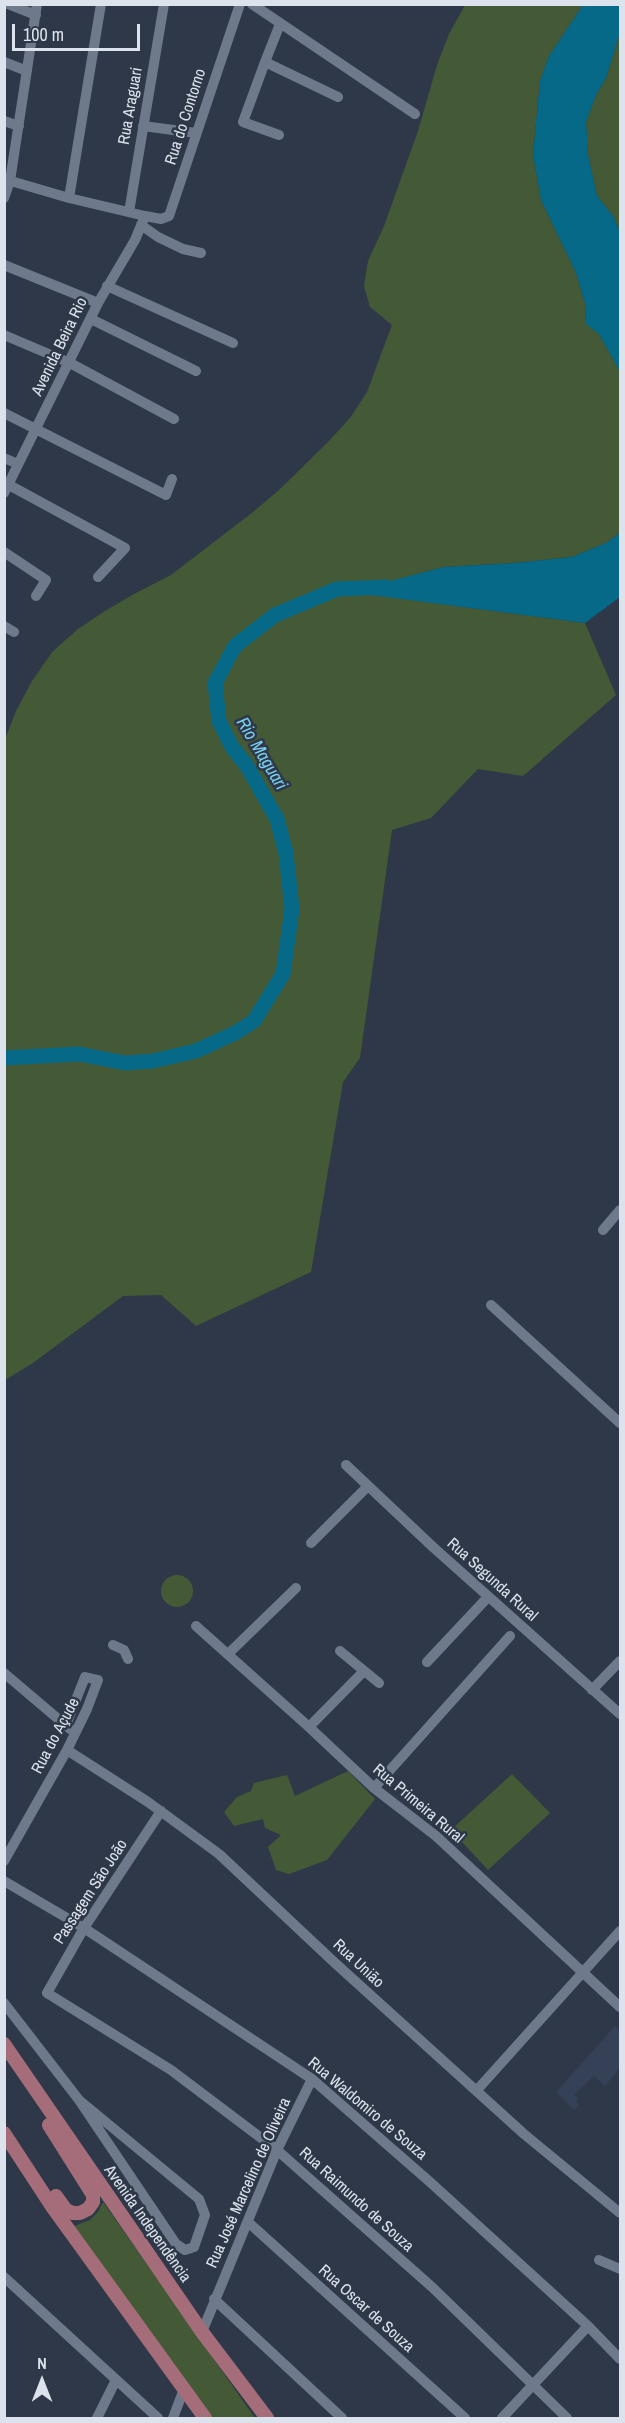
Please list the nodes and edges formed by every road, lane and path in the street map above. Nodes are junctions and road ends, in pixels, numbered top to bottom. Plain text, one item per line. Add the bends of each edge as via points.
1 (8, 4) edge
2 (101, 4) edge
3 (164, 4) edge
4 (240, 4) edge
5 (252, 4) edge
6 (36, 10) edge
7 (280, 24) junction
8 (4, 62) edge
9 (265, 62) junction
10 (27, 71) junction
11 (338, 97) dead end
12 (415, 114) dead end
13 (4, 121) edge
14 (19, 126) junction
15 (143, 126) junction
16 (196, 133) junction
17 (279, 135) dead end
18 (7, 180) edge
19 (4, 198) edge
20 (69, 198) junction
21 (129, 212) junction
22 (143, 221) junction
23 (201, 253) dead end
24 (4, 265) edge
25 (107, 286) junction
26 (98, 303) junction
27 (91, 319) junction
28 (4, 335) edge
29 (233, 343) dead end
30 (70, 363) junction
31 (196, 371) dead end
32 (4, 413) edge
33 (174, 419) dead end
34 (37, 429) junction
35 (4, 458) edge
36 (18, 464) junction
37 (172, 479) dead end
38 (7, 489) edge
39 (4, 552) edge
40 (98, 577) dead end
41 (36, 596) dead end
42 (621, 1210) edge
43 (603, 1230) dead end
44 (492, 1305) dead end
45 (621, 1423) edge
46 (346, 1465) dead end
47 (368, 1483) junction
48 (311, 1542) dead end
49 (296, 1588) dead end
50 (488, 1597) junction
51 (196, 1626) dead end
52 (510, 1636) dead end
53 (113, 1645) dead end
54 (340, 1651) dead end
55 (228, 1654) junction
56 (128, 1659) dead end
57 (621, 1661) edge
58 (427, 1662) dead end
59 (364, 1671) junction
60 (4, 1673) edge
61 (379, 1683) dead end
62 (592, 1690) junction
63 (621, 1714) edge
64 (66, 1725) junction
65 (309, 1727) junction
66 (75, 1733) junction
67 (67, 1750) junction
68 (374, 1788) junction
69 (161, 1811) junction
70 (4, 1861) edge
71 (4, 1881) edge
72 (84, 1928) junction
73 (621, 1931) edge
74 (583, 1973) junction
75 (47, 1990) joint
76 (4, 2003) edge
77 (621, 2007) edge
78 (4, 2044) edge
79 (21, 2068) junction
80 (312, 2079) junction
81 (477, 2090) junction
82 (79, 2100) junction
83 (4, 2120) edge
84 (4, 2133) edge
85 (277, 2150) junction
86 (621, 2213) edge
87 (248, 2222) junction
88 (600, 2260) dead end
89 (621, 2269) edge
90 (4, 2277) edge
91 (214, 2300) junction
92 (588, 2326) junction
93 (202, 2332) junction
94 (621, 2359) edge
95 (116, 2380) junction
96 (534, 2387) junction
97 (184, 2389) junction
98 (97, 2418) edge
99 (158, 2418) edge
100 (173, 2418) edge
101 (205, 2418) edge
102 (267, 2418) edge
103 (342, 2418) edge
104 (465, 2418) edge
105 (502, 2418) edge
106 (567, 2418) edge

1 - 6 street
2 - 20 street
3 - 15 street, Rua Araguari
4 - 16 street, Rua do Contorno
5 - 7 street
6 - 10 street
7 - 9 street
7 - 12 street
8 - 10 street
9 - 11 street
9 - 17 street via 243,122
10 - 14 street
13 - 14 street
14 - 18 street
15 - 16 street
15 - 21 street, Rua Araguari
16 - 22 street, Rua do Contorno via 169,216
18 - 19 street
18 - 20 street
20 - 21 street
21 - 22 street
22 - 23 street via 158,237
22 - 25 street, Avenida Beira Rio
24 - 26 street
25 - 26 street, Avenida Beira Rio
25 - 29 street
26 - 27 street, Avenida Beira Rio
27 - 30 street, Avenida Beira Rio
27 - 31 street
28 - 30 street
30 - 33 street
30 - 34 street, Avenida Beira Rio
32 - 34 street
34 - 36 street, Avenida Beira Rio
34 - 37 street via 166,495
35 - 36 street
36 - 38 street, Avenida Beira Rio
38 - 40 street via 125,548
39 - 41 street via 46,580
42 - 43 street
44 - 45 street via 525,1331 550,1364
46 - 47 street, Rua Segunda Rural
47 - 48 street
47 - 50 street, Rua Segunda Rural
49 - 55 street
50 - 58 street
50 - 62 street, Rua Segunda Rural via 556,1662
51 - 55 street, Rua Primeira Rural
52 - 68 street
53 - 56 street via 124,1650
54 - 59 street
55 - 65 street, Rua Primeira Rural
57 - 62 street
59 - 61 street
59 - 65 street
60 - 64 street
62 - 63 street, Rua Segunda Rural
64 - 66 street
64 - 66 street, Rua do Açude via 85,1677 98,1680
65 - 68 street, Rua Primeira Rural
66 - 67 street, Rua do Açude
67 - 69 street, Rua União
67 - 70 street, Rua do Açude
68 - 74 street, Rua Primeira Rural via 436,1836
69 - 72 street, Passagem São João
69 - 81 street, Rua União via 219,1854
71 - 72 street, Rua Waldomiro de Souza
72 - 75 street, Passagem São João
72 - 80 street, Rua Waldomiro de Souza
73 - 74 street
74 - 77 street, Rua Primeira Rural
74 - 81 street
75 - 85 street, Rua Raimundo de Souza via 49,1995 171,2070
76 - 82 street
78 - 79 main road, Avenida Independência
79 - 83 main road via 25,2088 93,2195 88,2209 80,2213 66,2210
79 - 93 main road, Avenida Independência
80 - 85 street, Rua José Marcelino de Oliveira
80 - 92 street, Rua Waldomiro de Souza
81 - 86 street, Rua União
82 - 82 street via 176,2244 186,2250 194,2247 205,2215 199,2199
84 - 97 main road via 53,2208
85 - 87 street, Rua José Marcelino de Oliveira
85 - 96 street, Rua Raimundo de Souza via 432,2287
87 - 91 street, Rua José Marcelino de Oliveira
87 - 104 street, Rua Oscar de Souza
88 - 89 street
90 - 95 street
91 - 93 street, Rua José Marcelino de Oliveira
91 - 103 street
92 - 94 street, Rua Waldomiro de Souza
92 - 96 street
93 - 102 main road, Avenida Independência
95 - 98 street
95 - 99 street
96 - 105 street
96 - 106 street, Rua Raimundo de Souza
97 - 100 street
97 - 101 main road

